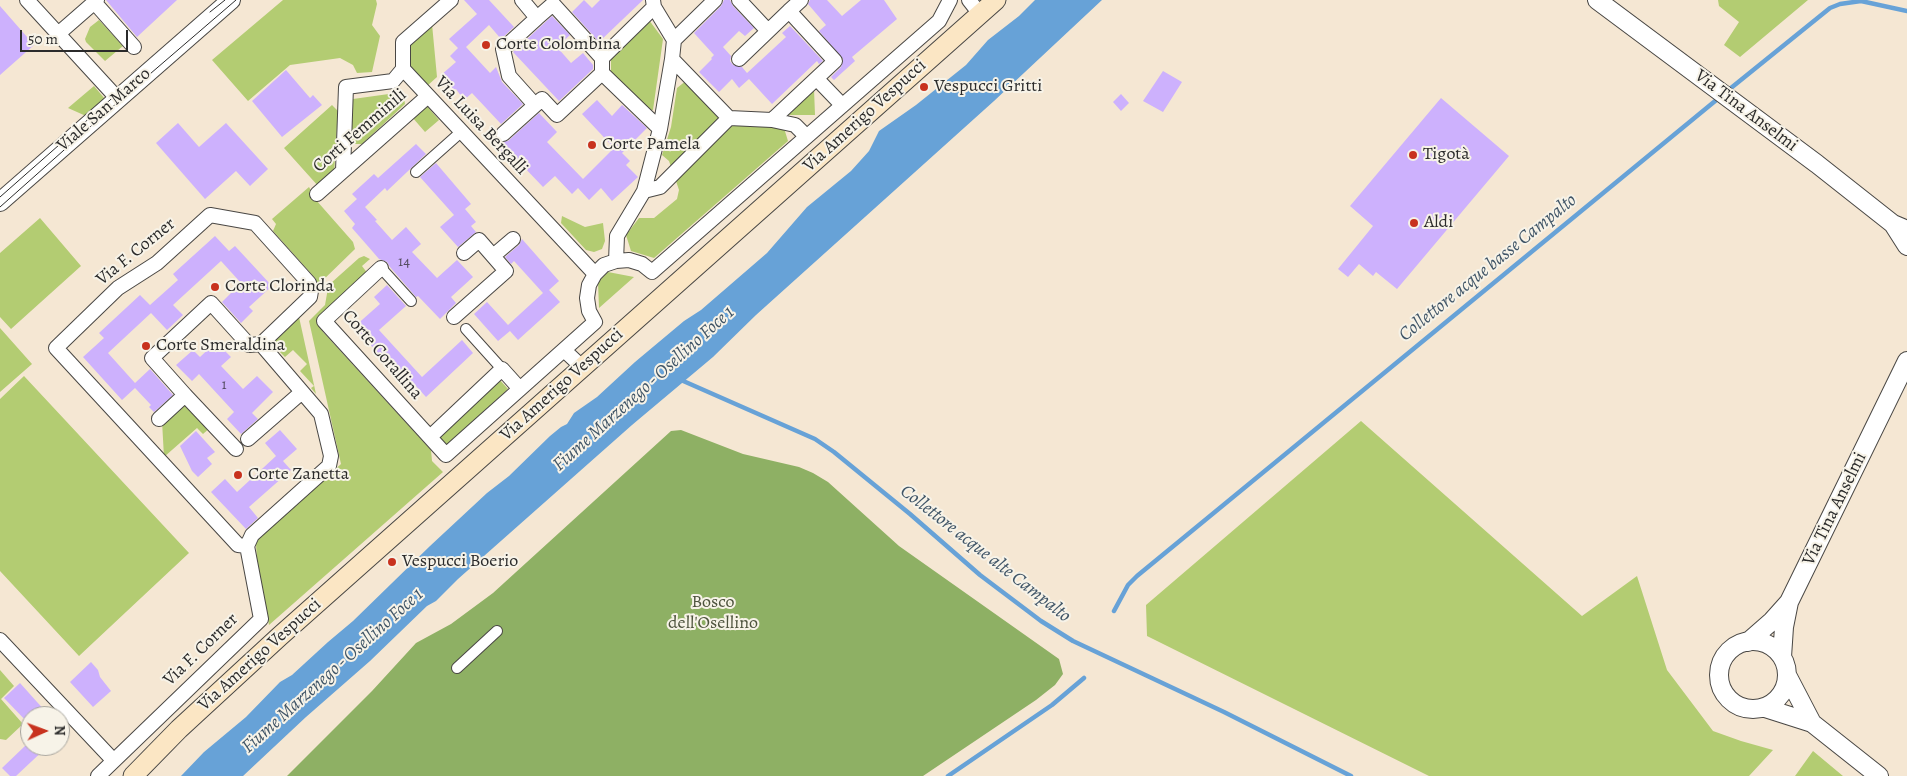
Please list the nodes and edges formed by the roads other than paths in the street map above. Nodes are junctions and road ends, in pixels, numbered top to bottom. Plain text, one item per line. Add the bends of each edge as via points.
1 (27, 0) edge
2 (231, 0) edge
3 (451, 0) edge
4 (522, 0) edge
5 (715, 0) edge
6 (739, 0) edge
7 (801, 0) edge
8 (950, 0) edge
9 (996, 0) edge
10 (1597, 0) edge
11 (95, 1) edge
12 (653, 3) edge
13 (974, 7) edge
14 (788, 12) junction
15 (538, 18) junction
16 (768, 31) junction
17 (58, 34) junction
18 (674, 40) junction
19 (134, 47) dead end
20 (602, 58) junction
21 (672, 58) junction
22 (739, 59) dead end
23 (403, 70) junction
24 (602, 73) junction
25 (816, 79) junction
26 (428, 96) junction
27 (117, 98) junction
28 (538, 102) junction
29 (842, 105) junction
30 (729, 118) junction
31 (772, 120) junction
32 (660, 129) junction
33 (461, 132) junction
34 (503, 134) dead end
35 (806, 136) junction
36 (343, 170) junction
37 (416, 172) dead end
38 (644, 191) junction
39 (317, 194) dead end
40 (0, 202) edge
41 (1900, 227) edge
42 (513, 238) dead end
43 (1907, 246) edge
44 (464, 253) dead end
45 (493, 256) junction
46 (616, 260) junction
47 (381, 268) joint
48 (595, 274) junction
49 (411, 301) dead end
50 (454, 317) dead end
51 (466, 329) dead end
52 (261, 344) junction
53 (564, 350) junction
54 (1907, 361) edge
55 (582, 367) junction
56 (502, 369) junction
57 (520, 389) junction
58 (302, 392) junction
59 (185, 395) junction
60 (159, 419) dead end
61 (430, 436) junction
62 (248, 439) dead end
63 (236, 449) dead end
64 (247, 546) junction
65 (1789, 602) junction
66 (497, 631) dead end
67 (0, 640) edge
68 (1748, 642) junction
69 (1782, 656) junction
70 (457, 668) dead end
71 (1787, 675) junction
72 (1765, 708) junction
73 (1812, 723) junction
74 (113, 760) junction
75 (98, 776) edge
76 (133, 776) edge
77 (1878, 776) edge

1 - 17 street
2 - 27 street, Viale San Marco
3 - 23 street via 403,42
4 - 15 street
5 - 18 street
6 - 16 street
7 - 14 street
8 - 29 street via 939,21
9 - 13 main road, Via Amerigo Vespucci
10 - 41 street, Via Tina Anselmi
11 - 17 street
11 - 19 street
12 - 18 street
12 - 20 street
13 - 55 main road, Via Amerigo Vespucci
14 - 16 street
14 - 25 street via 835,61
15 - 20 street via 553,4
15 - 28 street via 503,49 508,76
16 - 22 street
17 - 27 street
18 - 21 street
20 - 24 street
21 - 30 street
21 - 32 street
23 - 26 street, Via Luisa Bergalli
23 - 36 street via 393,81 346,87
24 - 28 street via 557,115
24 - 32 street
25 - 29 street
25 - 31 street
26 - 33 street, Via Luisa Bergalli
26 - 36 street, Corti Femminili
27 - 40 street, Viale San Marco
28 - 34 street
29 - 35 street
30 - 31 street
30 - 38 street via 660,187
31 - 35 street via 795,125
32 - 38 street
33 - 37 street
33 - 48 street, Via Luisa Bergalli
35 - 46 street via 652,272 642,264
36 - 39 street, Corti Femminili
38 - 46 street via 617,236
41 - 43 street, Via Tina Anselmi
42 - 45 street
44 - 45 street via 479,240
45 - 50 street via 508,272
46 - 48 street
47 - 49 street, Corte Corallina
47 - 61 street, Corte Corallina via 324,321
48 - 53 street via 588,285 587,298 595,322
51 - 56 street
52 - 58 street
52 - 59 street via 249,345 211,303 152,358
52 - 64 street, Via F. Corner via 310,297 309,283 255,223 210,215 157,263 118,288 56,348 238,545
53 - 55 street
53 - 57 street
54 - 65 street, Via Tina Anselmi
55 - 76 main road, Via Amerigo Vespucci via 273,642
56 - 57 street
56 - 61 street
57 - 61 street, Corte Corallina via 446,455
58 - 62 street
58 - 64 street via 321,414 331,456 329,466 252,535
59 - 60 street
59 - 63 street
64 - 74 street, Via F. Corner via 261,619
65 - 68 street, Via Tina Anselmi
65 - 69 street, Via Tina Anselmi
66 - 70 street
67 - 74 street
68 - 69 street via 1767,644
68 - 72 street via 1727,654 1720,680 1728,698 1736,705 1755,710
69 - 71 street
71 - 72 street via 1782,695
71 - 73 street
72 - 73 street
73 - 77 street
74 - 75 street

